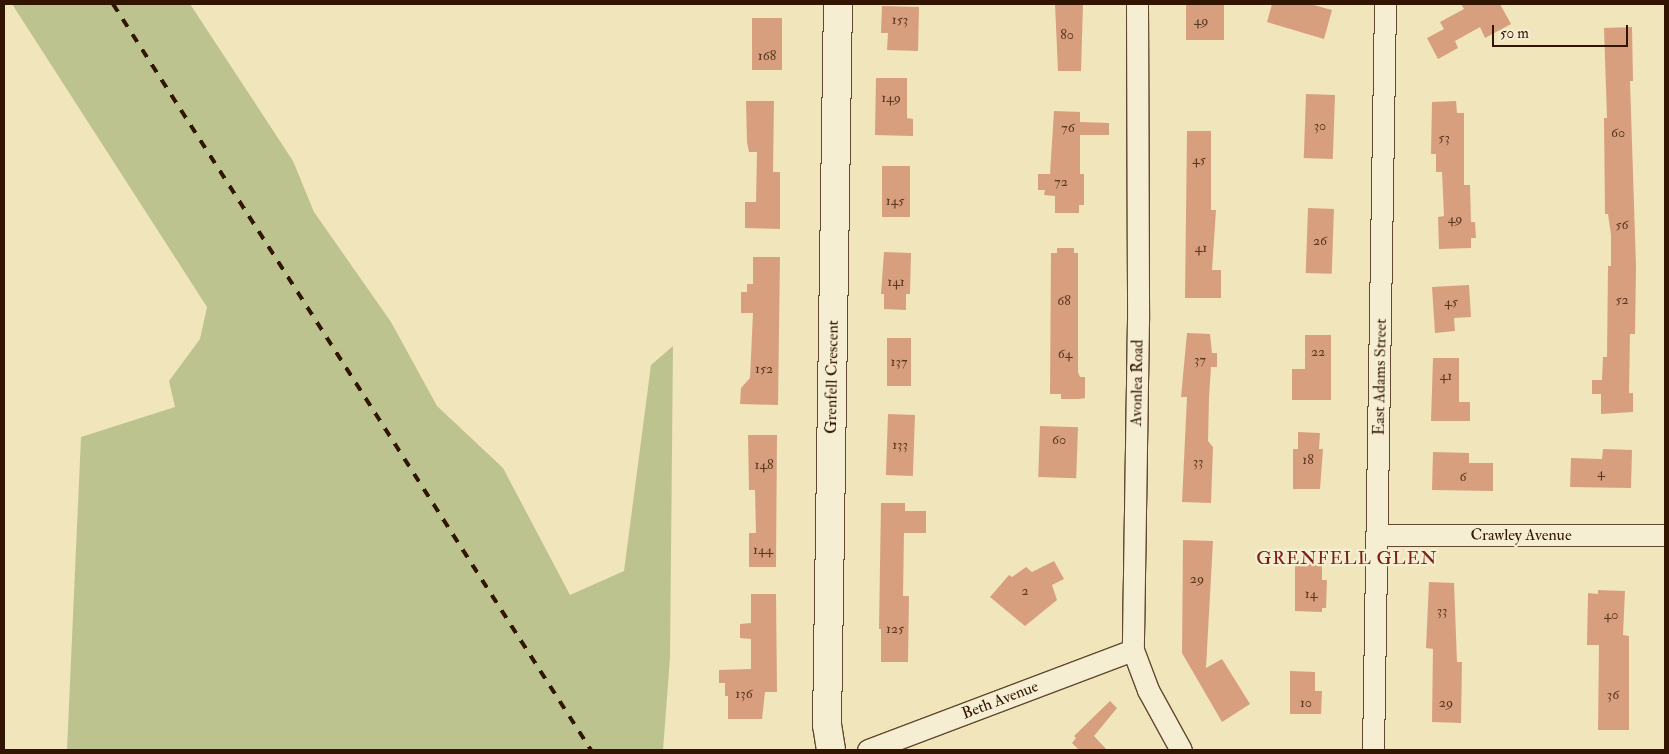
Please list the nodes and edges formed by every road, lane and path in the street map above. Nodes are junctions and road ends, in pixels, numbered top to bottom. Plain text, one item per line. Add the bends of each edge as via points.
1 (838, 4) edge
2 (1137, 4) edge
3 (1386, 4) edge
4 (1378, 535) junction
5 (1665, 535) edge
6 (1133, 650) junction
7 (831, 750) edge
8 (868, 750) edge
9 (1181, 750) edge
10 (1373, 750) edge

1 - 7 street, Grenfell Crescent via 827,725
2 - 6 street, Avonlea Road via 1138,320
3 - 4 street, East Adams Street
4 - 5 street, Crawley Avenue
4 - 10 street, East Adams Street
6 - 8 street, Beth Avenue
6 - 9 street, Avonlea Road via 1148,690

